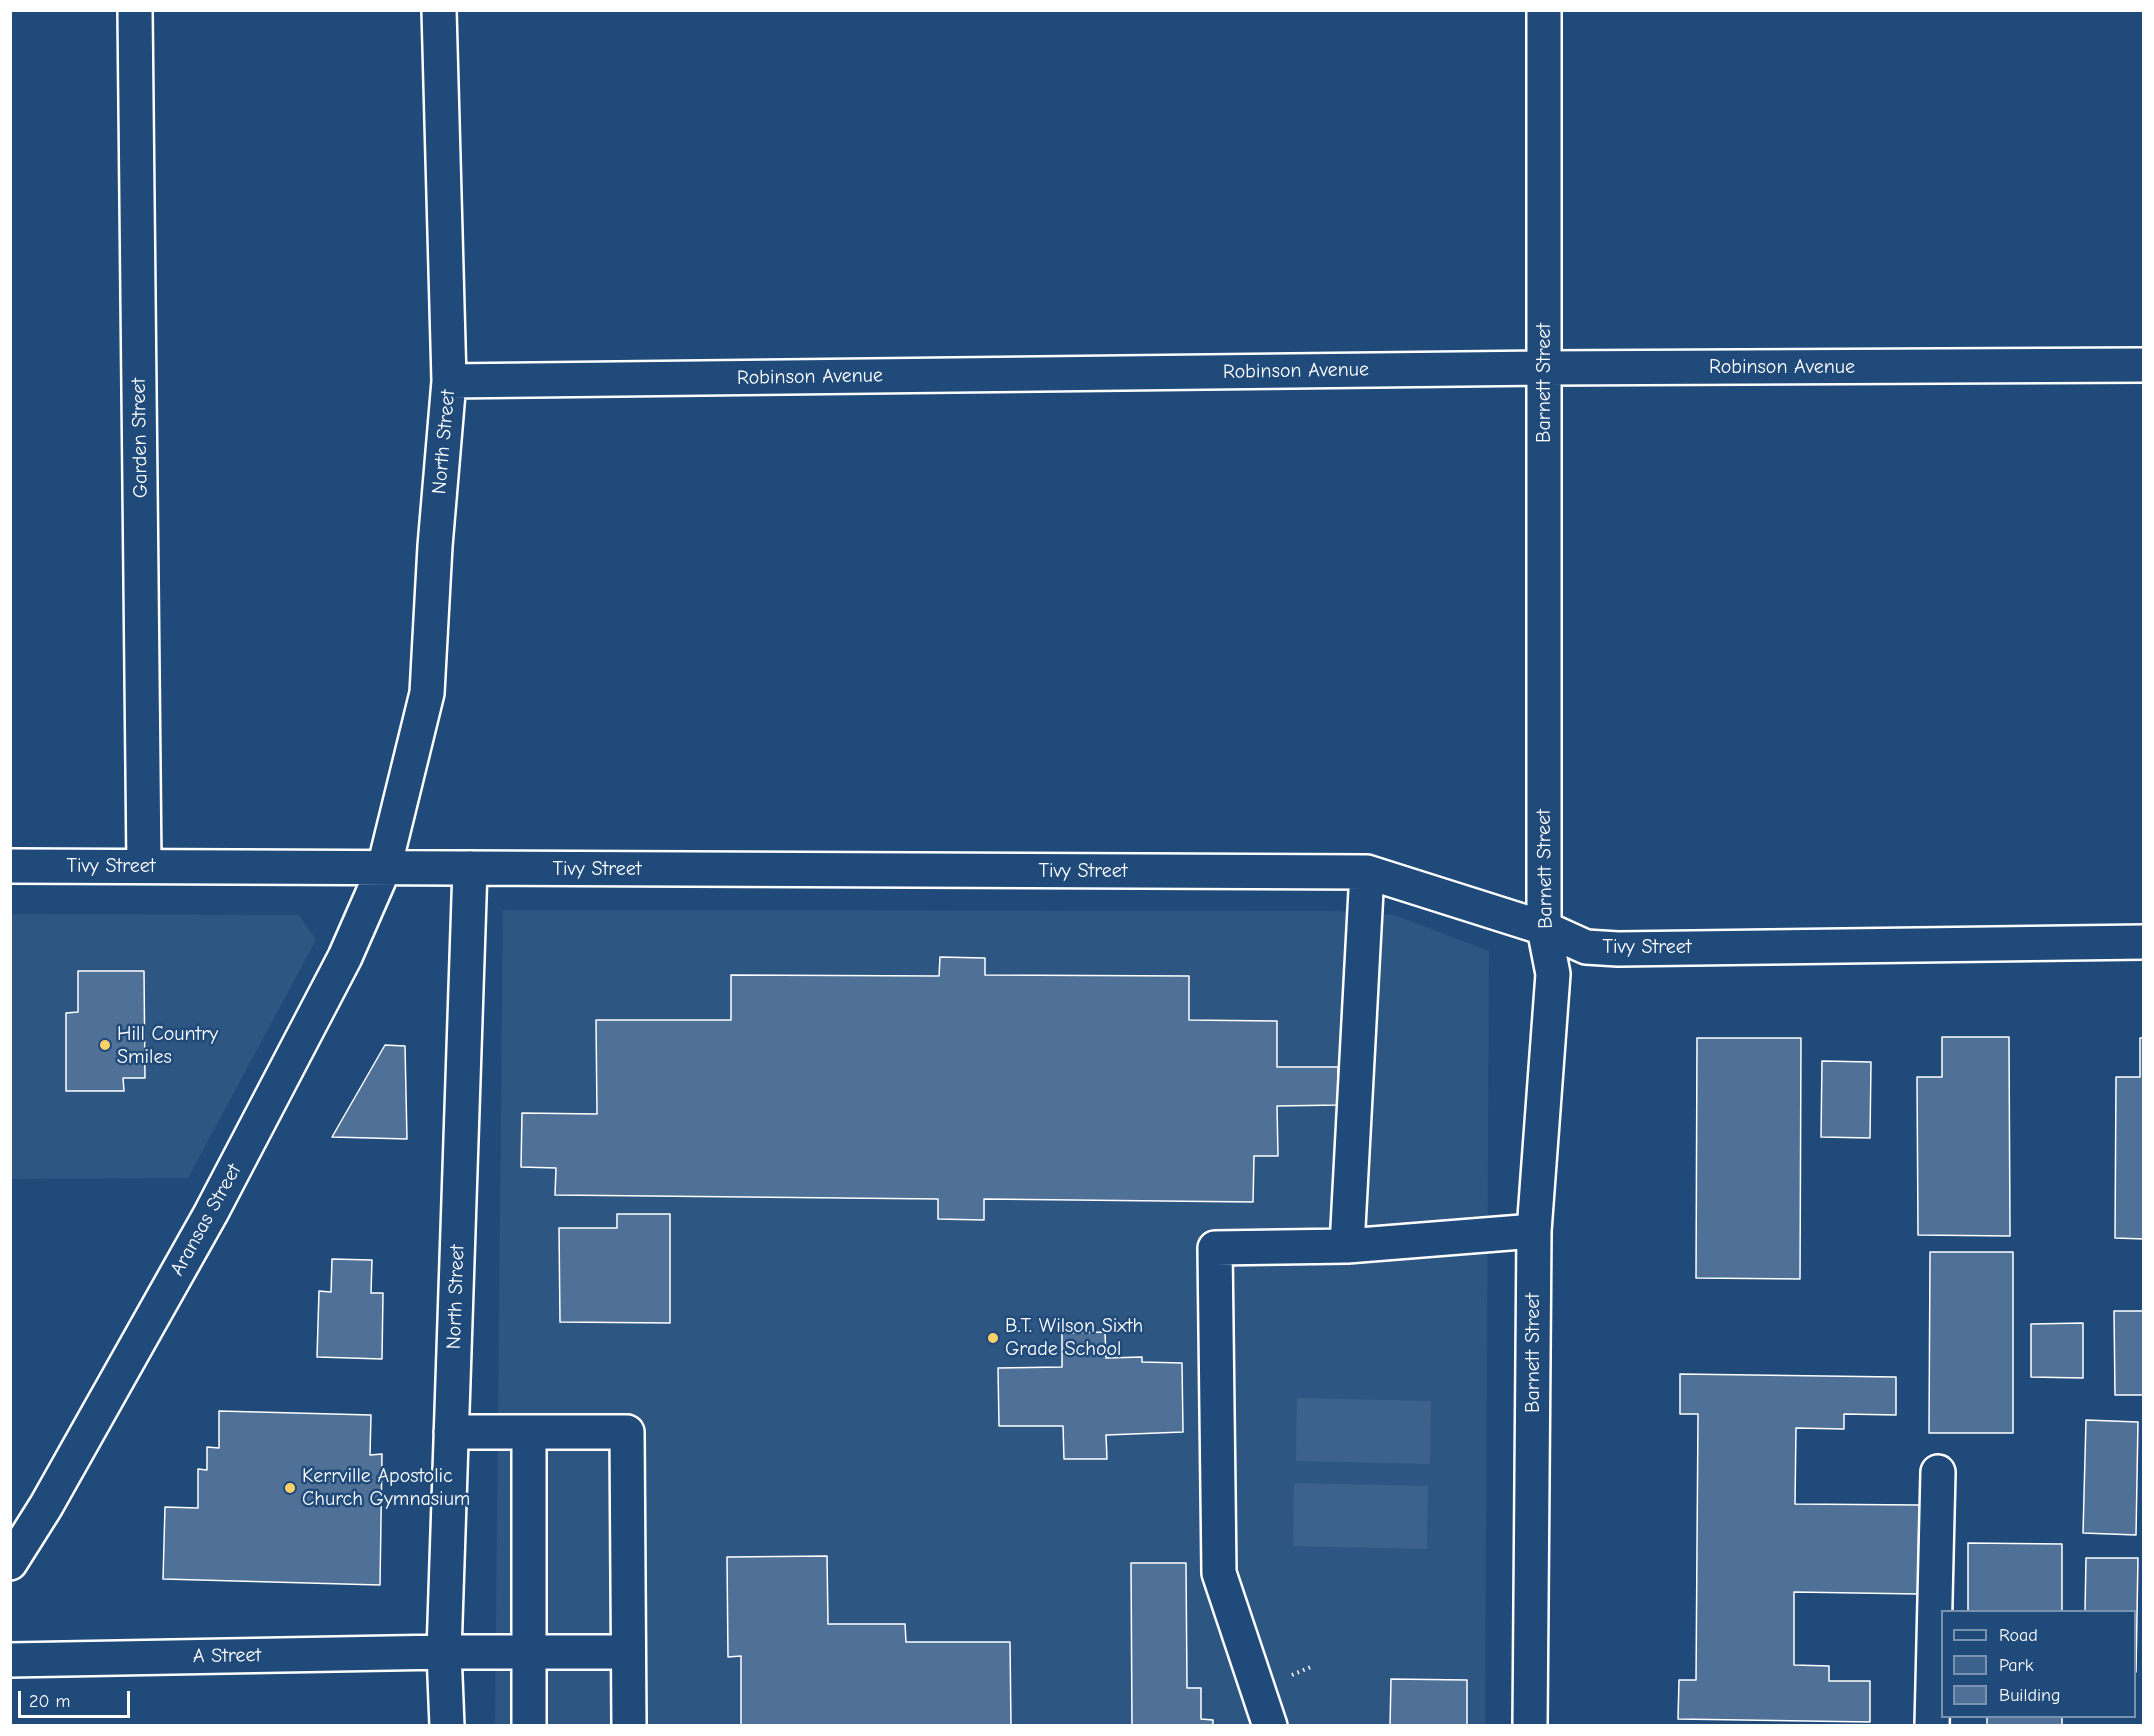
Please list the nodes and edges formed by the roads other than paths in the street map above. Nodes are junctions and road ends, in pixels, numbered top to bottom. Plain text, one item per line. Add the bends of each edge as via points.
1 (135, 10) edge
2 (439, 10) edge
3 (1544, 10) edge
4 (2144, 365) edge
5 (1544, 368) junction
6 (449, 381) junction
7 (144, 865) junction
8 (384, 868) junction
9 (470, 868) junction
10 (11, 871) edge
11 (1367, 872) junction
12 (1544, 928) junction
13 (2144, 942) edge
14 (1534, 1231) junction
15 (1347, 1246) junction
16 (452, 1432) junction
17 (530, 1432) junction
18 (1938, 1472) dead end
19 (10, 1563) edge
20 (444, 1652) junction
21 (529, 1652) junction
22 (628, 1652) junction
23 (10, 1660) edge
24 (447, 1725) edge
25 (529, 1725) edge
26 (629, 1725) edge
27 (1270, 1725) edge
28 (1530, 1725) edge
29 (1932, 1725) edge

1 - 7 street, Garden Street
2 - 6 street, North Street
3 - 5 street, Barnett Street
4 - 5 street, Robinson Avenue
5 - 6 street, Robinson Avenue
5 - 12 street, Barnett Street
6 - 8 street, North Street via 427,693
7 - 8 street, Tivy Street
7 - 10 street, Tivy Street
8 - 9 street, Tivy Street
8 - 19 street, Aransas Street via 345,957 211,1213
9 - 11 street, Tivy Street
9 - 16 street, North Street
11 - 12 street, Tivy Street
11 - 15 street
12 - 13 street, Tivy Street via 1586,947 1618,949
12 - 14 street, Barnett Street via 1553,974
14 - 15 street
14 - 28 street, Barnett Street
15 - 27 street via 1215,1248 1219,1573
16 - 17 street
16 - 20 street, North Street
17 - 21 street
17 - 22 street via 627,1432
18 - 29 street
20 - 21 street, A Street
20 - 23 street, A Street
20 - 24 street, North Street
21 - 22 street, A Street
21 - 25 street
22 - 26 street

